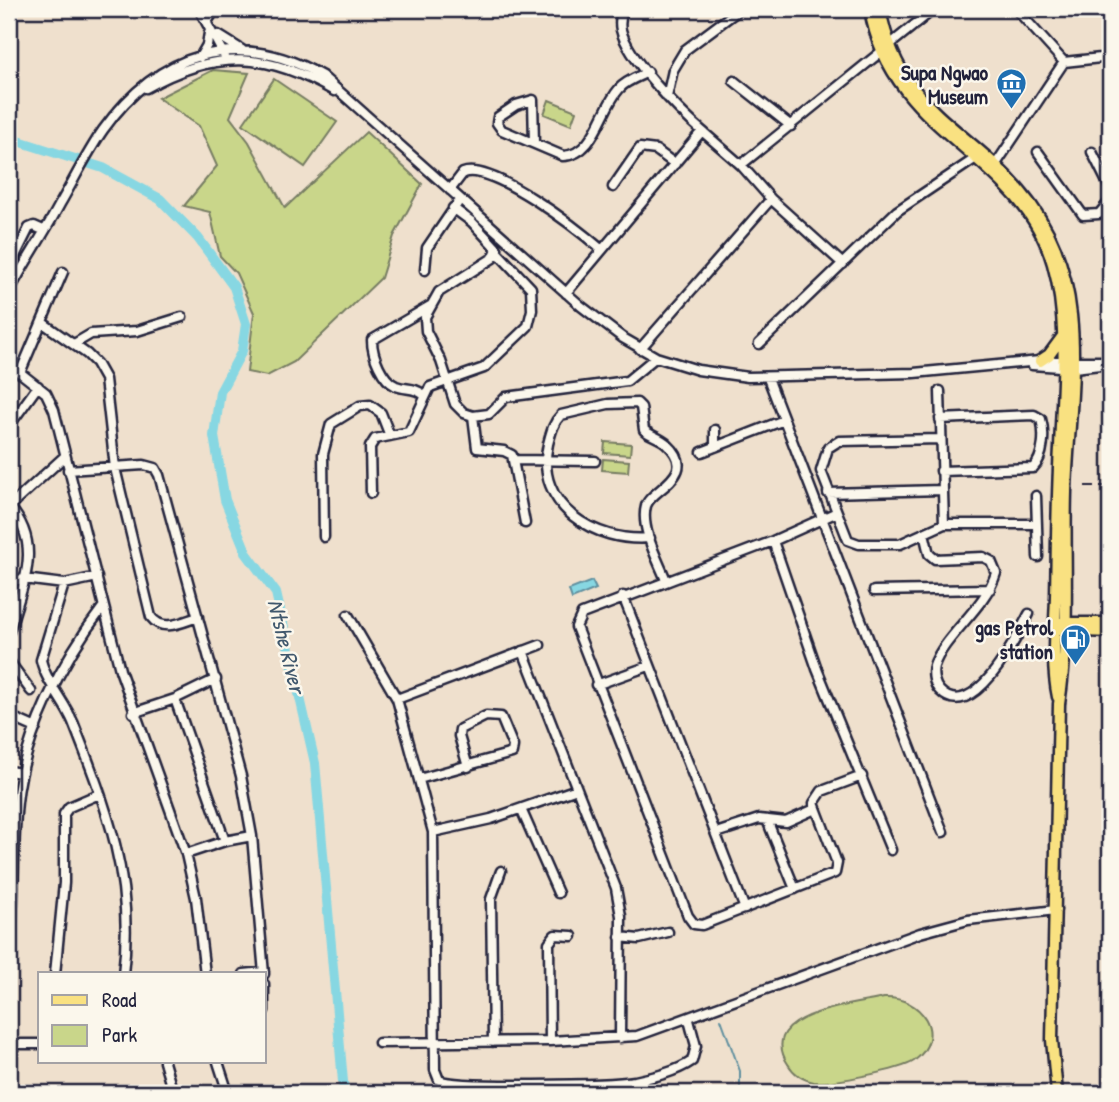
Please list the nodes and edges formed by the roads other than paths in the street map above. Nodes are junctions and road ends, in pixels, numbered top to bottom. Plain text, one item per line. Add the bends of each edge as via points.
1 (199, 9) edge
2 (215, 9) edge
3 (623, 9) edge
4 (740, 9) edge
5 (870, 9) edge
6 (880, 9) edge
7 (934, 9) edge
8 (1016, 9) edge
9 (209, 27) junction
10 (885, 49) junction
11 (244, 51) junction
12 (220, 56) junction
13 (200, 57) junction
14 (1110, 57) edge
15 (1064, 62) junction
16 (648, 72) junction
17 (734, 81) dead end
18 (138, 92) junction
19 (667, 97) junction
20 (352, 102) junction
21 (790, 125) junction
22 (702, 131) junction
23 (534, 143) junction
24 (1038, 152) dead end
25 (1092, 152) dead end
26 (976, 158) junction
27 (675, 164) junction
28 (741, 165) junction
29 (993, 168) junction
30 (613, 187) dead end
31 (1110, 188) edge
32 (450, 190) junction
33 (461, 199) junction
34 (771, 200) junction
35 (1110, 201) edge
36 (453, 208) junction
37 (43, 230) junction
38 (602, 250) junction
39 (497, 252) junction
40 (843, 264) junction
41 (9, 268) edge
42 (425, 270) dead end
43 (63, 272) dead end
44 (9, 292) edge
45 (566, 293) junction
46 (430, 306) junction
47 (182, 317) dead end
48 (43, 323) junction
49 (1063, 336) junction
50 (74, 344) junction
51 (759, 344) dead end
52 (640, 349) junction
53 (656, 357) junction
54 (1040, 361) junction
55 (1110, 362) edge
56 (9, 364) edge
57 (1029, 364) junction
58 (1069, 364) junction
59 (20, 373) junction
60 (768, 378) junction
61 (449, 380) junction
62 (38, 386) junction
63 (940, 391) dead end
64 (424, 395) junction
65 (473, 416) junction
66 (940, 419) junction
67 (784, 420) junction
68 (9, 426) edge
69 (715, 430) dead end
70 (390, 436) junction
71 (941, 439) junction
72 (715, 447) junction
73 (702, 452) dead end
74 (65, 456) junction
75 (545, 459) junction
76 (514, 460) junction
77 (595, 461) dead end
78 (115, 468) junction
79 (68, 470) junction
80 (941, 471) junction
81 (942, 490) junction
82 (371, 492) dead end
83 (828, 493) junction
84 (1036, 496) dead end
85 (9, 507) edge
86 (835, 513) junction
87 (822, 519) junction
88 (525, 523) dead end
89 (944, 524) junction
90 (1037, 524) junction
91 (924, 533) junction
92 (324, 537) dead end
93 (650, 538) junction
94 (773, 541) junction
95 (1038, 557) dead end
96 (97, 577) junction
97 (23, 579) junction
98 (666, 580) junction
99 (9, 581) edge
100 (64, 584) junction
101 (990, 589) junction
102 (874, 591) dead end
103 (623, 596) junction
104 (1066, 601) junction
105 (103, 607) junction
106 (1029, 614) dead end
107 (348, 615) dead end
108 (198, 617) junction
109 (1110, 623) edge
110 (1060, 626) junction
111 (1086, 627) junction
112 (9, 632) edge
113 (1110, 632) edge
114 (540, 645) dead end
115 (523, 651) junction
116 (1064, 653) junction
117 (9, 661) edge
118 (649, 666) junction
119 (216, 679) junction
120 (596, 685) junction
121 (55, 687) junction
122 (30, 691) dead end
123 (175, 699) junction
124 (397, 699) junction
125 (1059, 704) junction
126 (133, 713) junction
127 (9, 716) edge
128 (36, 728) junction
129 (468, 767) junction
130 (9, 771) edge
131 (21, 773) junction
132 (862, 776) junction
133 (419, 779) junction
134 (577, 789) junction
135 (99, 794) junction
136 (13, 803) edge
137 (522, 809) junction
138 (815, 809) junction
139 (768, 820) junction
140 (433, 832) junction
141 (943, 832) dead end
142 (716, 833) junction
143 (252, 836) junction
144 (225, 841) junction
145 (891, 850) dead end
146 (186, 854) junction
147 (501, 872) dead end
148 (795, 889) junction
149 (558, 894) dead end
150 (745, 909) junction
151 (1056, 910) junction
152 (668, 932) dead end
153 (572, 936) dead end
154 (620, 937) junction
155 (9, 947) edge
156 (55, 972) edge
157 (123, 972) edge
158 (205, 972) edge
159 (264, 972) edge
160 (689, 1020) junction
161 (620, 1038) junction
162 (550, 1041) junction
163 (493, 1042) junction
164 (379, 1043) dead end
165 (435, 1043) junction
166 (9, 1044) edge
167 (38, 1044) edge
168 (165, 1064) edge
169 (219, 1064) edge
170 (173, 1093) edge
171 (228, 1093) edge
172 (1057, 1093) edge

1 - 9 street
2 - 9 street
3 - 16 street via 621,32
4 - 19 street via 685,50 673,70
5 - 10 main road
6 - 10 main road
7 - 10 street
8 - 15 street
9 - 11 street
9 - 12 street
9 - 13 street
10 - 21 street
10 - 26 main road via 898,83 915,105
10 - 29 main road via 915,93
11 - 12 street
11 - 20 street via 300,64
12 - 13 street
12 - 18 street via 177,71
12 - 20 street via 289,68
13 - 18 street via 164,69
14 - 15 street
15 - 29 street
16 - 19 street
16 - 23 street via 620,87 585,146 576,153 563,156
17 - 21 street
18 - 37 street via 96,141
19 - 22 street
20 - 32 street
21 - 28 street
22 - 27 street
22 - 28 street
23 - 23 street via 499,128 498,117 533,100
24 - 35 street via 1083,215 1099,214
25 - 31 street
26 - 29 main road
26 - 40 street via 897,211
27 - 30 street via 656,150 640,148
27 - 38 street
28 - 34 street
29 - 49 main road via 1024,206 1047,245 1059,289
29 - 58 main road via 1032,205 1054,245 1069,292
32 - 33 street
32 - 38 street via 463,173 482,172 566,220
33 - 36 street
33 - 45 street
34 - 40 street
34 - 52 street
36 - 39 street via 496,246
36 - 42 street via 428,248
37 - 41 street via 29,228
37 - 44 street
38 - 45 street
39 - 46 street via 439,292
39 - 61 street via 531,288 530,321 484,368
40 - 51 street
43 - 48 street
45 - 52 street
46 - 61 street via 424,324
46 - 64 street via 372,340 381,370 393,384
47 - 50 street via 137,331 91,334
48 - 50 street
48 - 59 street
49 - 54 main road
49 - 58 main road
50 - 78 street via 96,363 104,379
52 - 53 street
53 - 60 street via 698,370
53 - 65 street via 627,381 506,397 489,414
54 - 57 street
54 - 58 street
55 - 58 street
56 - 59 street
57 - 58 street
57 - 60 street
58 - 104 main road
58 - 110 main road
59 - 62 street
60 - 67 street
61 - 64 street via 437,383
61 - 65 street via 459,409
62 - 68 street
62 - 74 street via 52,403
63 - 66 street
64 - 70 street via 409,432
65 - 76 street via 477,448 509,452
66 - 71 street
66 - 80 street via 1034,415 1043,426 1040,456 1033,468
67 - 72 street
67 - 87 street
69 - 72 street
70 - 82 street via 372,443
70 - 92 street via 381,413 370,405 360,406 331,425 323,454
71 - 80 street
71 - 83 street via 835,442 821,463
72 - 73 street
74 - 79 street
74 - 85 street
75 - 76 street
75 - 77 street
75 - 93 street via 550,487 570,515 601,533
75 - 93 street via 561,415 608,404 637,403 644,430 667,443 677,464 673,479 646,504
76 - 88 street
78 - 79 street
78 - 108 street via 148,466 158,472
78 - 108 street via 151,617 166,626
79 - 96 street
80 - 81 street
81 - 83 street
81 - 89 street
83 - 86 street
84 - 90 street
85 - 97 street via 30,544
86 - 87 street
86 - 91 street via 845,537 859,544 900,544
87 - 94 street
87 - 141 street
89 - 90 street
89 - 91 street
90 - 95 street
91 - 101 street via 929,554 935,559 988,559 996,573
93 - 98 street
94 - 98 street
94 - 132 street via 817,668
96 - 100 street
96 - 105 street
97 - 99 street
97 - 100 street
97 - 112 street
98 - 103 street
100 - 121 street via 41,653 42,666
101 - 102 street
101 - 106 street via 933,669 939,691 965,698 981,689
103 - 118 street
103 - 120 street via 577,619
104 - 110 main road
104 - 111 main road
105 - 121 street
105 - 126 street
107 - 124 street
108 - 119 street
109 - 111 main road
110 - 111 main road
110 - 116 main road
110 - 125 main road via 1055,682
111 - 113 main road
111 - 116 main road
114 - 115 street
115 - 124 street
115 - 134 street
116 - 125 main road
117 - 122 street
118 - 120 street
118 - 142 street
119 - 123 street
119 - 143 street
120 - 150 street via 688,916 702,925
121 - 128 street
121 - 135 street
123 - 126 street
123 - 144 street
124 - 133 street
125 - 151 main road
126 - 146 street
127 - 128 street
128 - 131 street
129 - 129 street via 460,729 486,716 501,717 512,753
129 - 133 street
130 - 131 street
131 - 136 street
132 - 138 street via 822,791 815,799
132 - 145 street
133 - 140 street
134 - 137 street
134 - 154 street via 616,888
135 - 156 street via 69,807 64,814 64,883
135 - 157 street via 121,862 127,930
136 - 155 street
137 - 140 street
137 - 149 street
138 - 139 street via 786,822
138 - 148 street via 837,868 831,877
139 - 142 street via 753,820
139 - 148 street
140 - 165 street
142 - 150 street
143 - 144 street
143 - 159 street
144 - 146 street
146 - 158 street
147 - 163 street via 491,899
148 - 150 street
151 - 160 street via 1001,914 920,933
151 - 172 main road
152 - 154 street via 639,939
153 - 162 street via 555,935 549,943
154 - 161 street
160 - 161 street
160 - 165 street via 696,1046 692,1061 667,1072 611,1083 444,1083 436,1074
161 - 162 street
162 - 163 street
163 - 165 street
164 - 165 street
166 - 167 street
168 - 170 street
169 - 171 street

